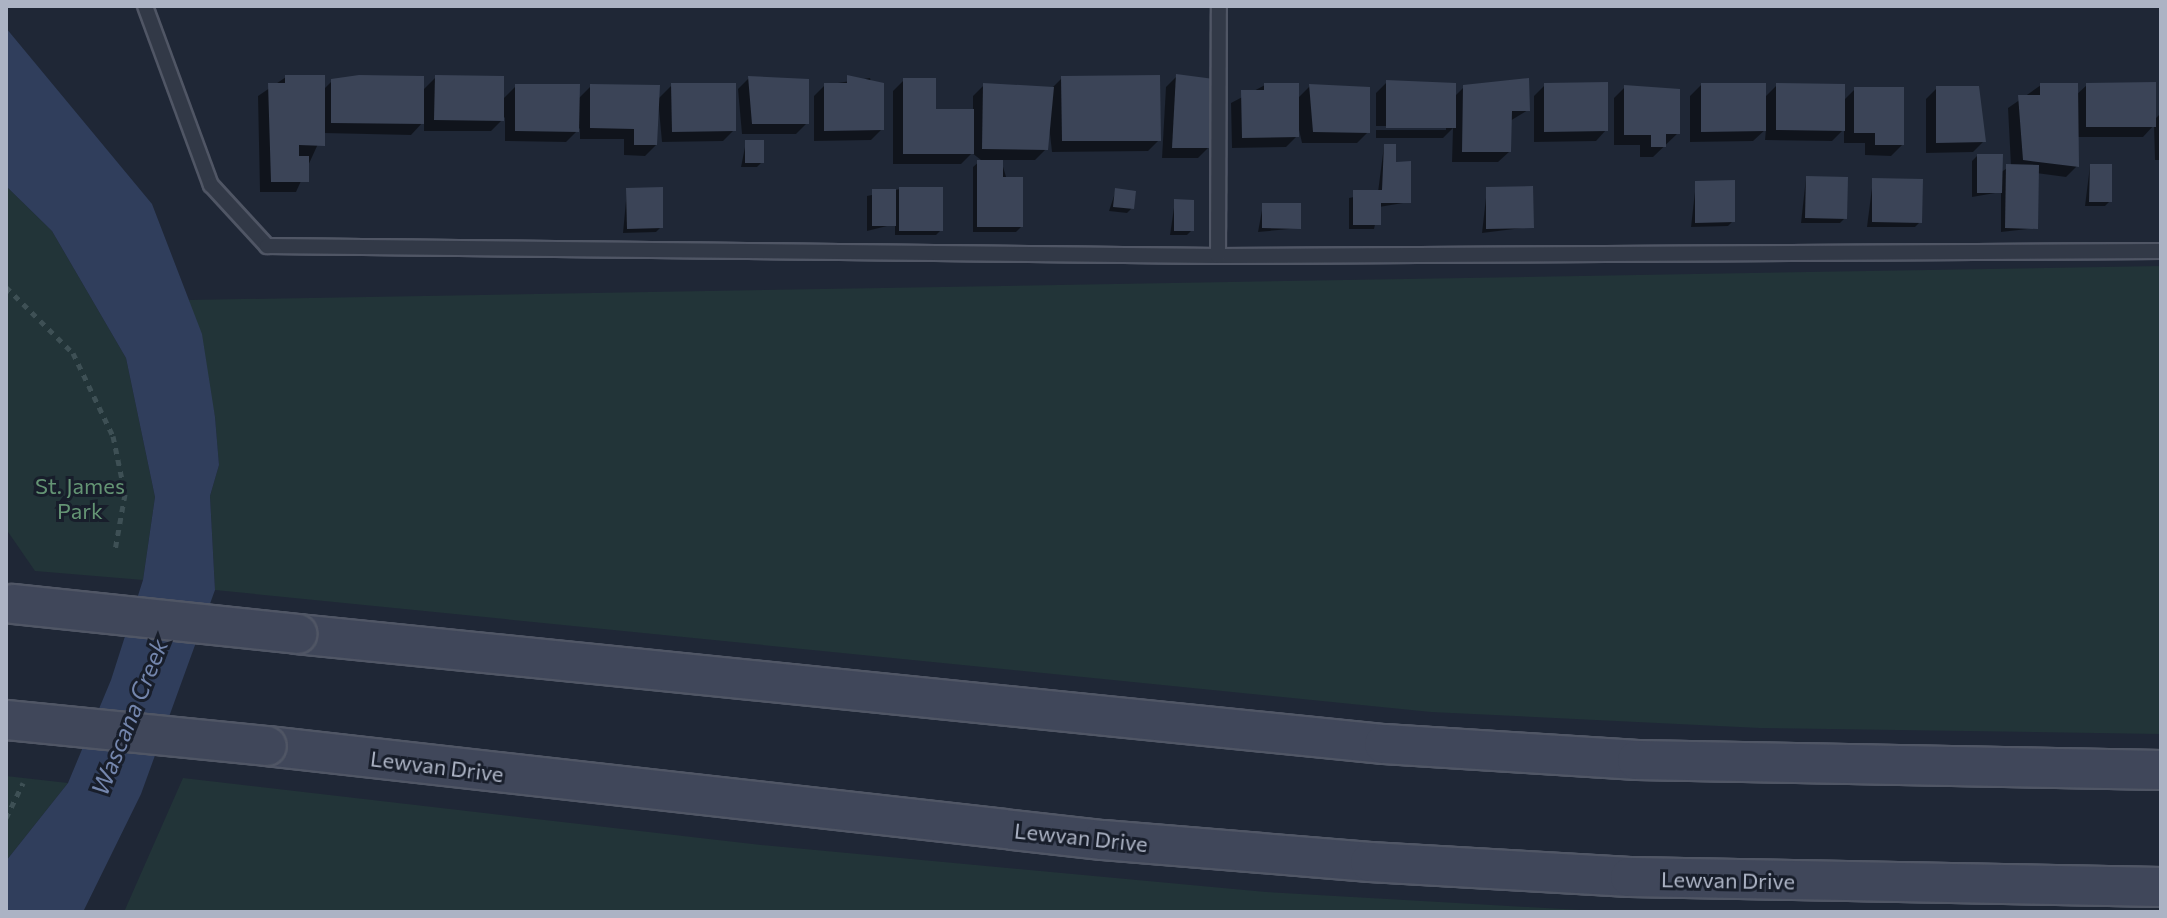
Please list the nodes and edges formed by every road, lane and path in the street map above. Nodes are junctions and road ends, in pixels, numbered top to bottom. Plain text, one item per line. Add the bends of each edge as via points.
1 (145, 6) edge
2 (1219, 6) edge
3 (2161, 251) edge
4 (1218, 256) junction
5 (6, 287) edge
6 (115, 550) dead end
7 (10, 604) edge
8 (6, 720) edge
9 (2161, 770) edge
10 (23, 783) dead end
11 (6, 818) edge
12 (2161, 887) edge

1 - 4 lane via 211,185 267,246
2 - 4 lane
3 - 4 lane
5 - 6 path via 73,353 113,436 125,494
7 - 9 main road, bridge via 1384,744 1685,761
8 - 12 main road, Lewvan Drive, bridge via 1103,840 1370,862 1630,877
10 - 11 path

